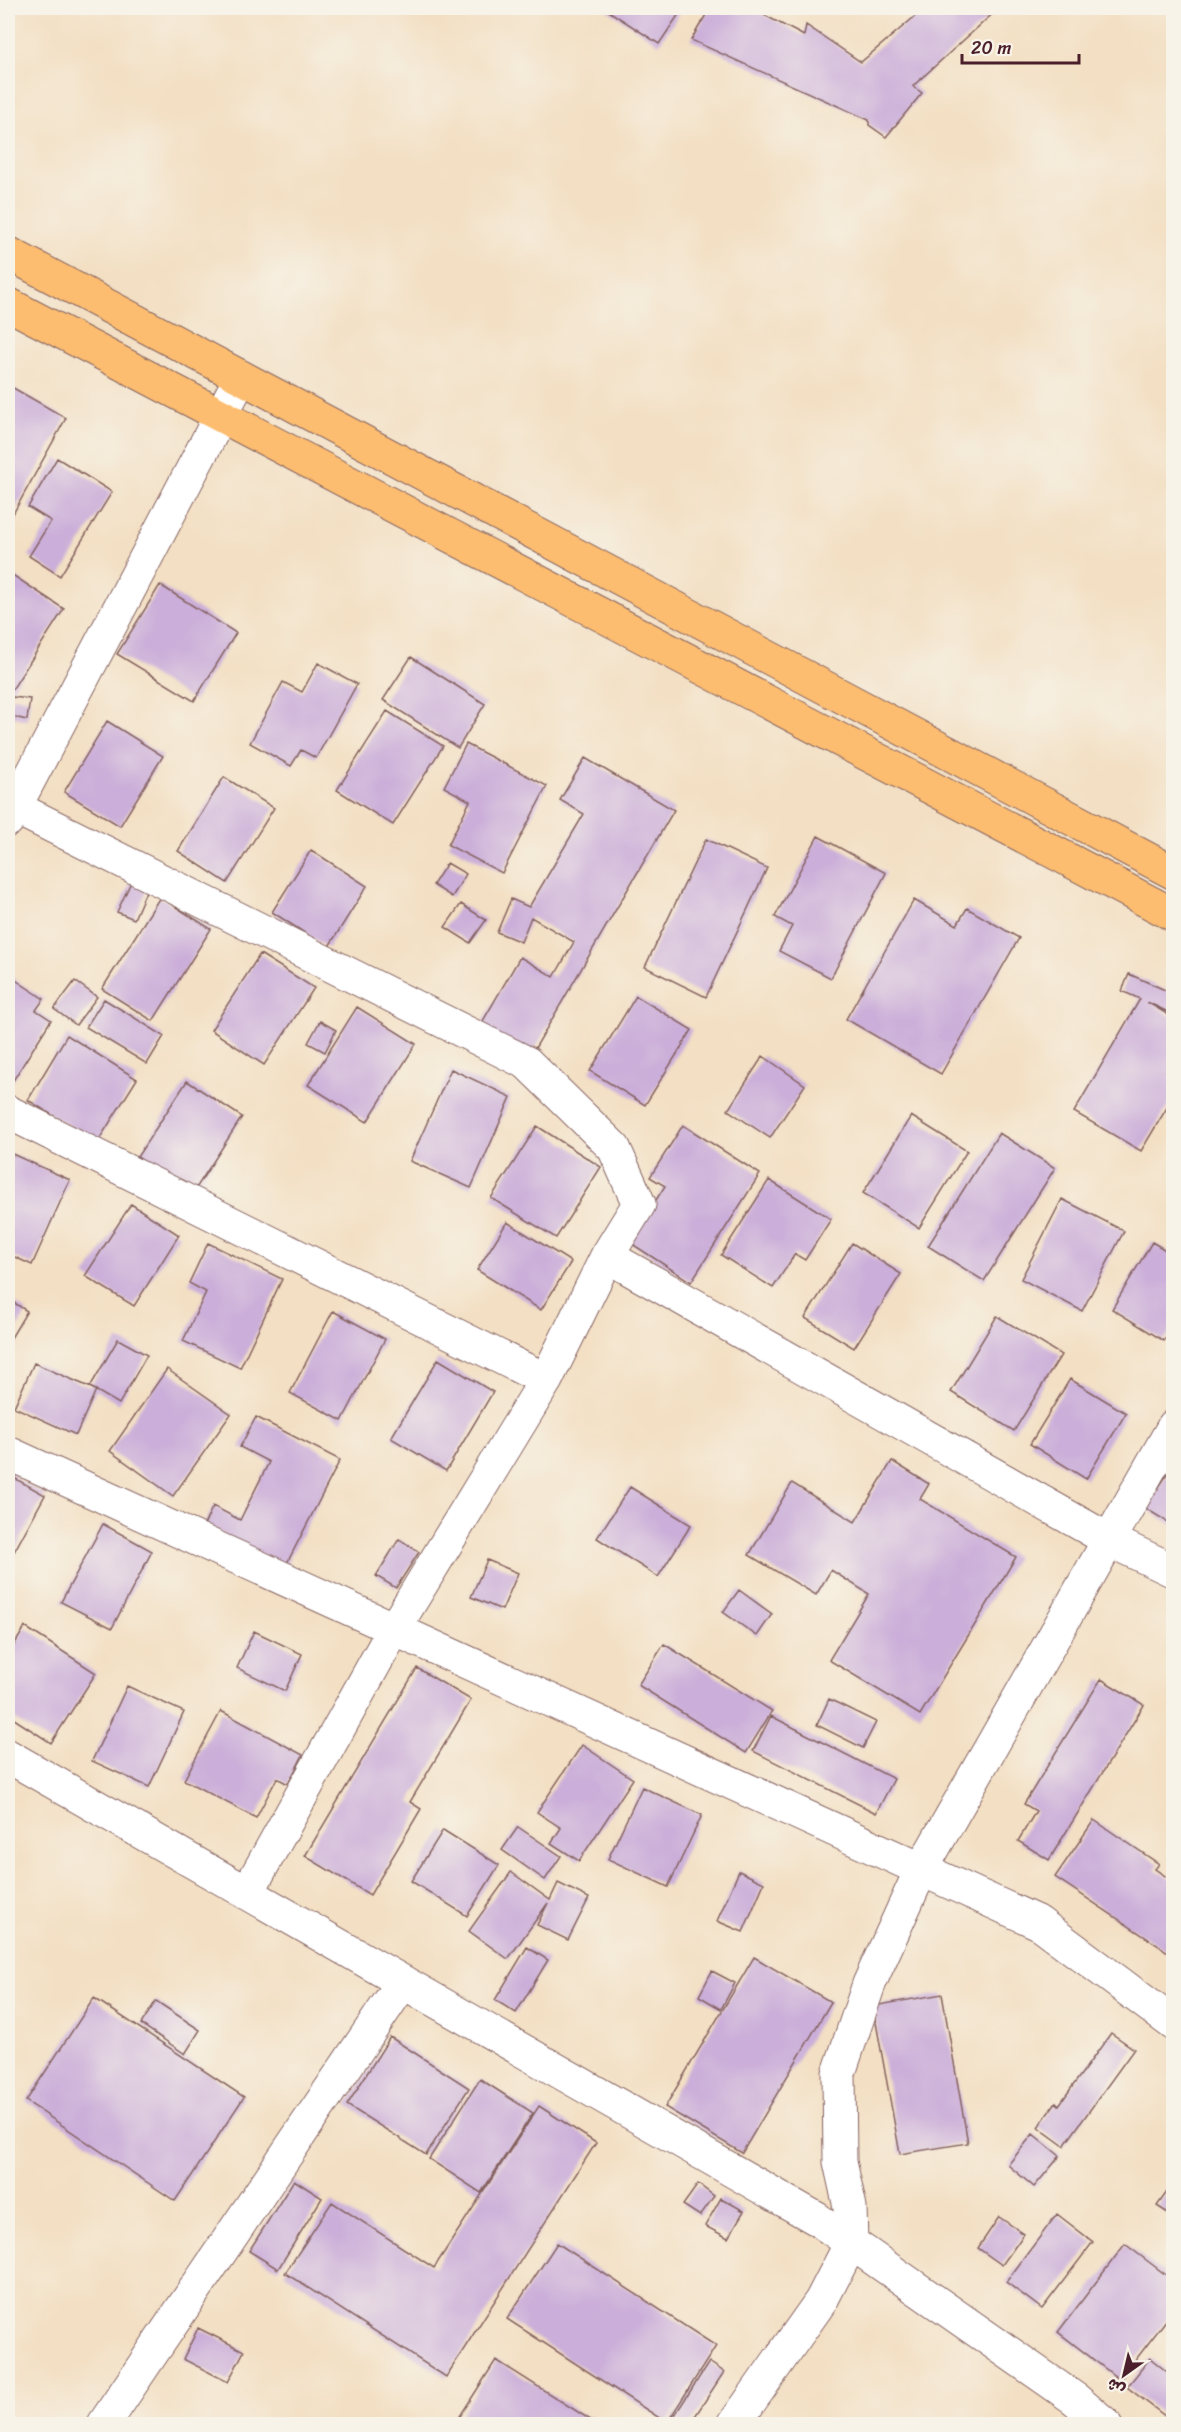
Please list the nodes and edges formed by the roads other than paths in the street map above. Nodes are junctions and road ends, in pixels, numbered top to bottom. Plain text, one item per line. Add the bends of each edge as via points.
1 (8, 253) edge
2 (8, 304) edge
3 (241, 377) junction
4 (221, 417) junction
5 (11, 814) edge
6 (1173, 873) edge
7 (1173, 915) edge
8 (8, 1112) edge
9 (607, 1256) junction
10 (546, 1380) junction
11 (1173, 1426) edge
12 (8, 1454) edge
13 (1109, 1540) junction
14 (1173, 1571) edge
15 (394, 1629) junction
16 (8, 1756) edge
17 (921, 1870) junction
18 (247, 1893) junction
19 (403, 1983) junction
20 (1173, 2024) edge
21 (851, 2243) junction
22 (104, 2424) edge
23 (734, 2424) edge
24 (1104, 2424) edge

1 - 3 main road
2 - 4 main road
3 - 4 street
3 - 6 main road
4 - 5 street
4 - 7 main road
5 - 9 street via 527,1063 614,1148 639,1204
8 - 10 street
9 - 10 street
9 - 13 street
10 - 15 street
11 - 13 street
12 - 15 street
13 - 14 street
13 - 17 street
15 - 17 street
15 - 18 street
16 - 18 street
17 - 20 street via 1039,1923
17 - 21 street via 869,1984 839,2073 840,2162 850,2207
18 - 19 street
19 - 21 street via 817,2219
19 - 22 street
21 - 23 street via 821,2301
21 - 24 street via 1075,2399

